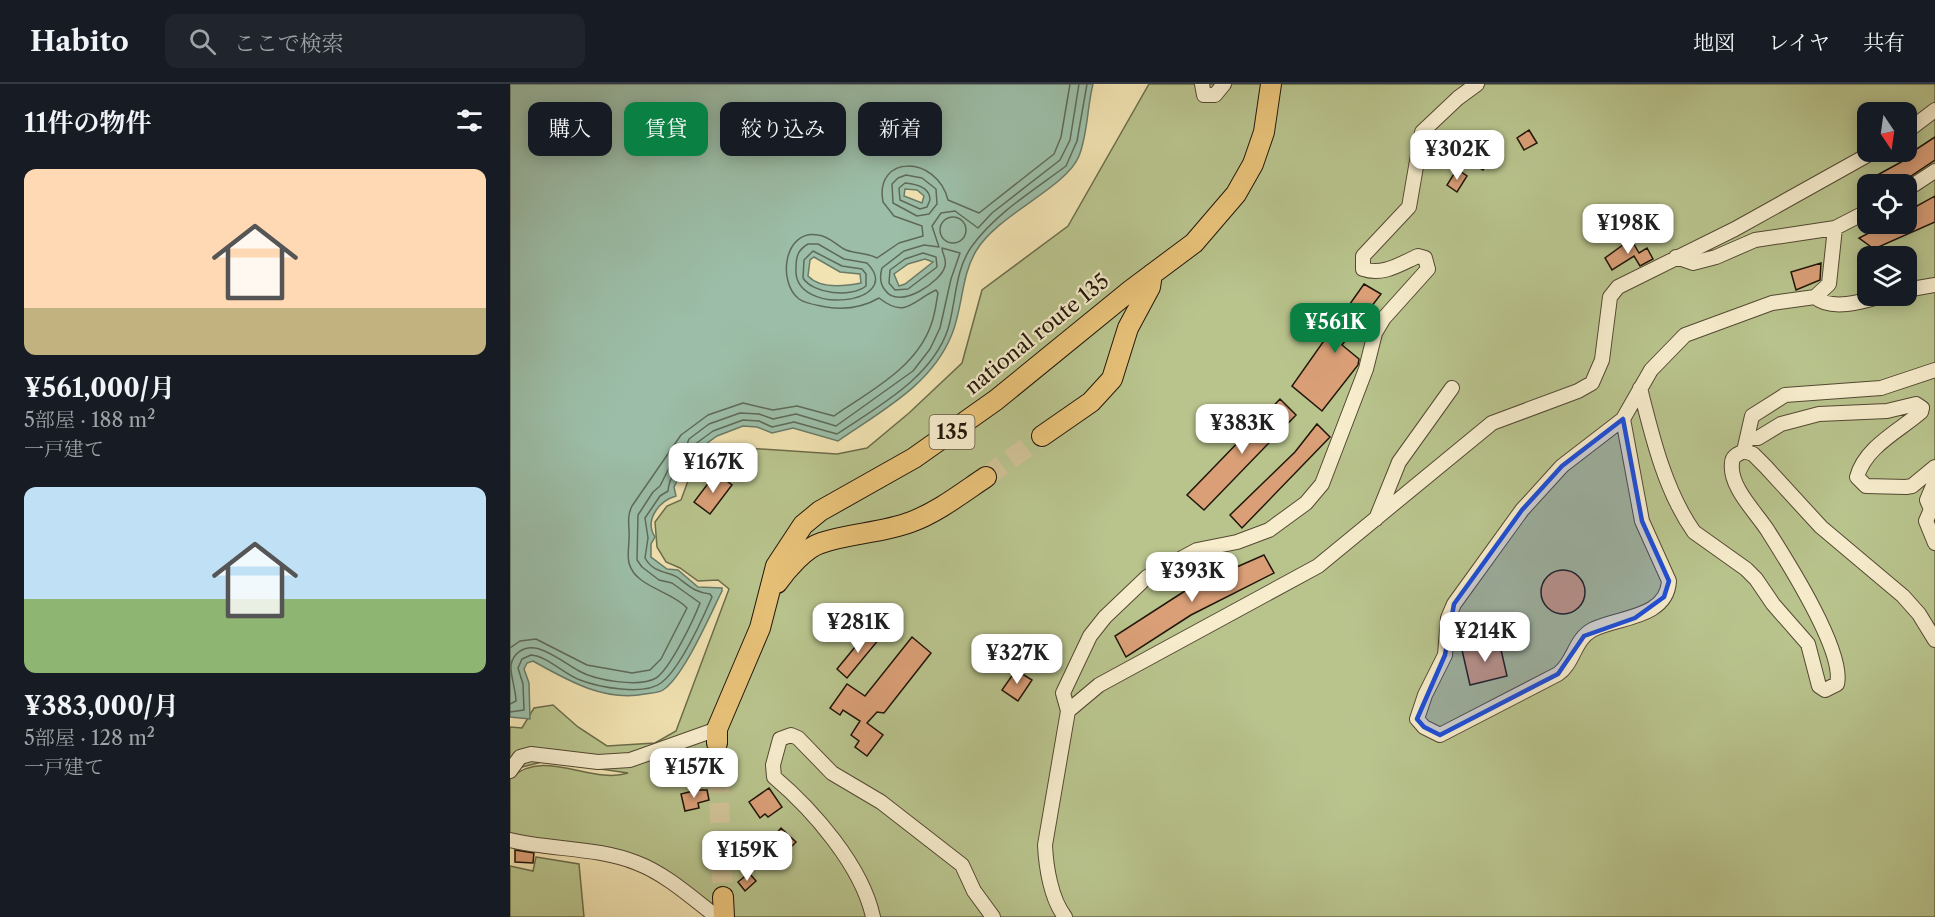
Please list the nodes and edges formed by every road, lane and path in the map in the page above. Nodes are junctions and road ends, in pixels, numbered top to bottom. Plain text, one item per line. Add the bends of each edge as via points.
1 (1202, 84) edge
2 (1224, 84) edge
3 (1271, 84) edge
4 (1477, 84) edge
5 (1935, 110) edge
6 (1917, 124) edge
7 (1857, 161) edge
8 (1935, 171) edge
9 (1917, 182) edge
10 (1857, 217) edge
11 (1835, 228) junction
12 (1676, 257) junction
13 (1152, 274) junction
14 (1935, 285) edge
15 (1917, 288) edge
16 (1815, 297) junction
17 (1857, 302) edge
18 (1935, 370) edge
19 (1452, 388) dead end
20 (1640, 388) junction
21 (1623, 419) junction
22 (1041, 436) tunnel mouth
23 (1746, 444) junction
24 (1935, 467) edge
25 (986, 477) tunnel mouth
26 (1935, 481) edge
27 (1932, 510) edge
28 (1375, 521) junction
29 (1935, 543) edge
30 (769, 595) junction
31 (1935, 640) edge
32 (1068, 711) junction
33 (717, 736) joint
34 (510, 771) edge
35 (510, 840) edge
36 (723, 897) tunnel mouth
37 (717, 917) edge
38 (724, 917) edge
39 (873, 917) edge
40 (993, 917) edge
41 (1065, 917) edge

1 - 2 street via 1204,95 1209,96
3 - 13 highway, national route 135 / 135 via 1264,132 1253,164 1236,194 1194,243
4 - 32 street via 1422,132 1409,207 1363,256 1363,269 1374,273 1418,256 1425,258 1428,269 1375,333 1366,369 1322,484 1306,503 1269,530 1237,543 1197,550 1147,577 1090,636 1063,693
5 - 6 street
7 - 12 street
8 - 9 street
10 - 11 street
11 - 12 street via 1755,240 1693,263
11 - 16 street via 1829,285
12 - 28 street via 1618,287 1610,297 1602,360 1592,383 1492,423
13 - 22 highway, national route 135 via 1150,287 1128,328 1112,379 1091,402
13 - 30 highway, national route 135 / 135 via 996,400 915,458 811,518 776,566
14 - 15 street
16 - 17 street via 1827,304
16 - 20 street via 1772,303 1685,335 1651,370
18 - 23 street via 1881,388 1785,395 1752,416
19 - 28 street via 1399,462
20 - 21 street
20 - 23 street via 1648,423 1688,524 1756,579 1808,644 1819,686 1832,689 1839,677 1833,649 1768,531 1735,483 1732,462
21 - 21 street via 1642,520 1669,581 1664,597 1635,618 1602,626 1584,636 1558,674 1440,735 1424,727 1418,719 1445,655 1448,618 1454,604 1522,510 1562,466
23 - 24 street via 1781,424 1819,414 1887,411 1916,404 1921,412 1874,449 1857,477 1866,486 1906,487
23 - 31 street via 1830,535 1904,596
25 - 30 highway, 135 via 915,521 819,543 786,570
26 - 27 street via 1927,500
27 - 29 street via 1926,521
28 - 32 street via 1318,566 1100,685
30 - 33 highway, national route 135 / 135
32 - 41 street via 1045,845 1054,893
33 - 34 street via 630,760 598,762 531,754 520,757
35 - 37 street via 638,863
36 - 38 highway
39 - 40 street via 863,886 811,810 774,777 772,765 780,739 791,735 798,738 832,773 881,802 962,866

